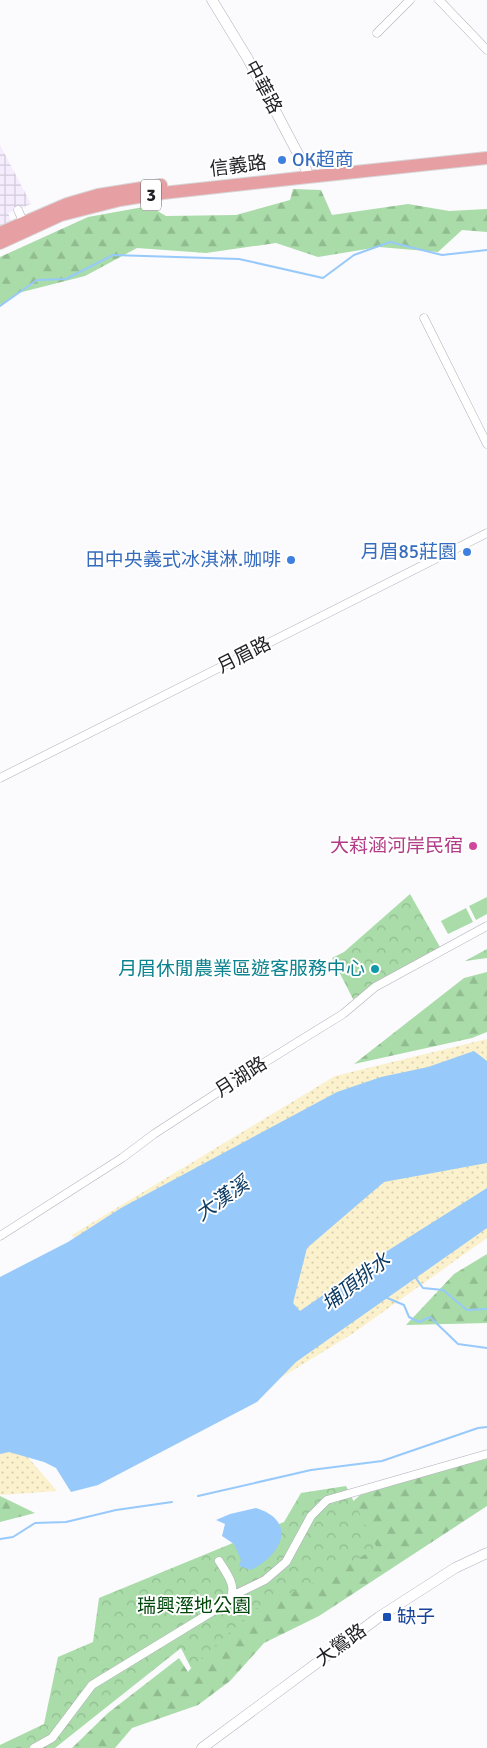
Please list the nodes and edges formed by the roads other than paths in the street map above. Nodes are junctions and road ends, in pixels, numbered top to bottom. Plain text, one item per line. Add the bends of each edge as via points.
1 (212, 0) edge
2 (410, 0) edge
3 (439, 0) edge
4 (377, 33) dead end
5 (487, 50) edge
6 (487, 151) edge
7 (487, 158) edge
8 (307, 173) junction
9 (23, 221) junction
10 (0, 233) edge
11 (0, 243) edge
12 (424, 318) dead end
13 (487, 444) edge
14 (487, 533) edge
15 (0, 778) edge
16 (487, 926) edge
17 (0, 1236) edge
18 (487, 1454) edge
19 (487, 1553) edge
20 (219, 1560) dead end
21 (232, 1596) junction
22 (34, 1748) edge
23 (202, 1748) edge

1 - 8 street, 中華路 via 248,59
2 - 4 street
3 - 5 street
6 - 8 main road, 信義路 / 3
7 - 8 main road, 信義路 / 3
8 - 9 main road, 信義路 / 3 via 120,200
9 - 10 main road, 信義路 / 3
9 - 11 main road, 信義路 / 3
12 - 13 street
14 - 15 street, 月眉路
16 - 17 street, 月湖路 via 375,987 343,1014
18 - 21 street via 327,1500 311,1516 286,1562 265,1580
19 - 23 street, 大鶯路 via 455,1568 378,1617
20 - 21 street via 232,1583
21 - 22 street via 228,1602 92,1685 52,1738

